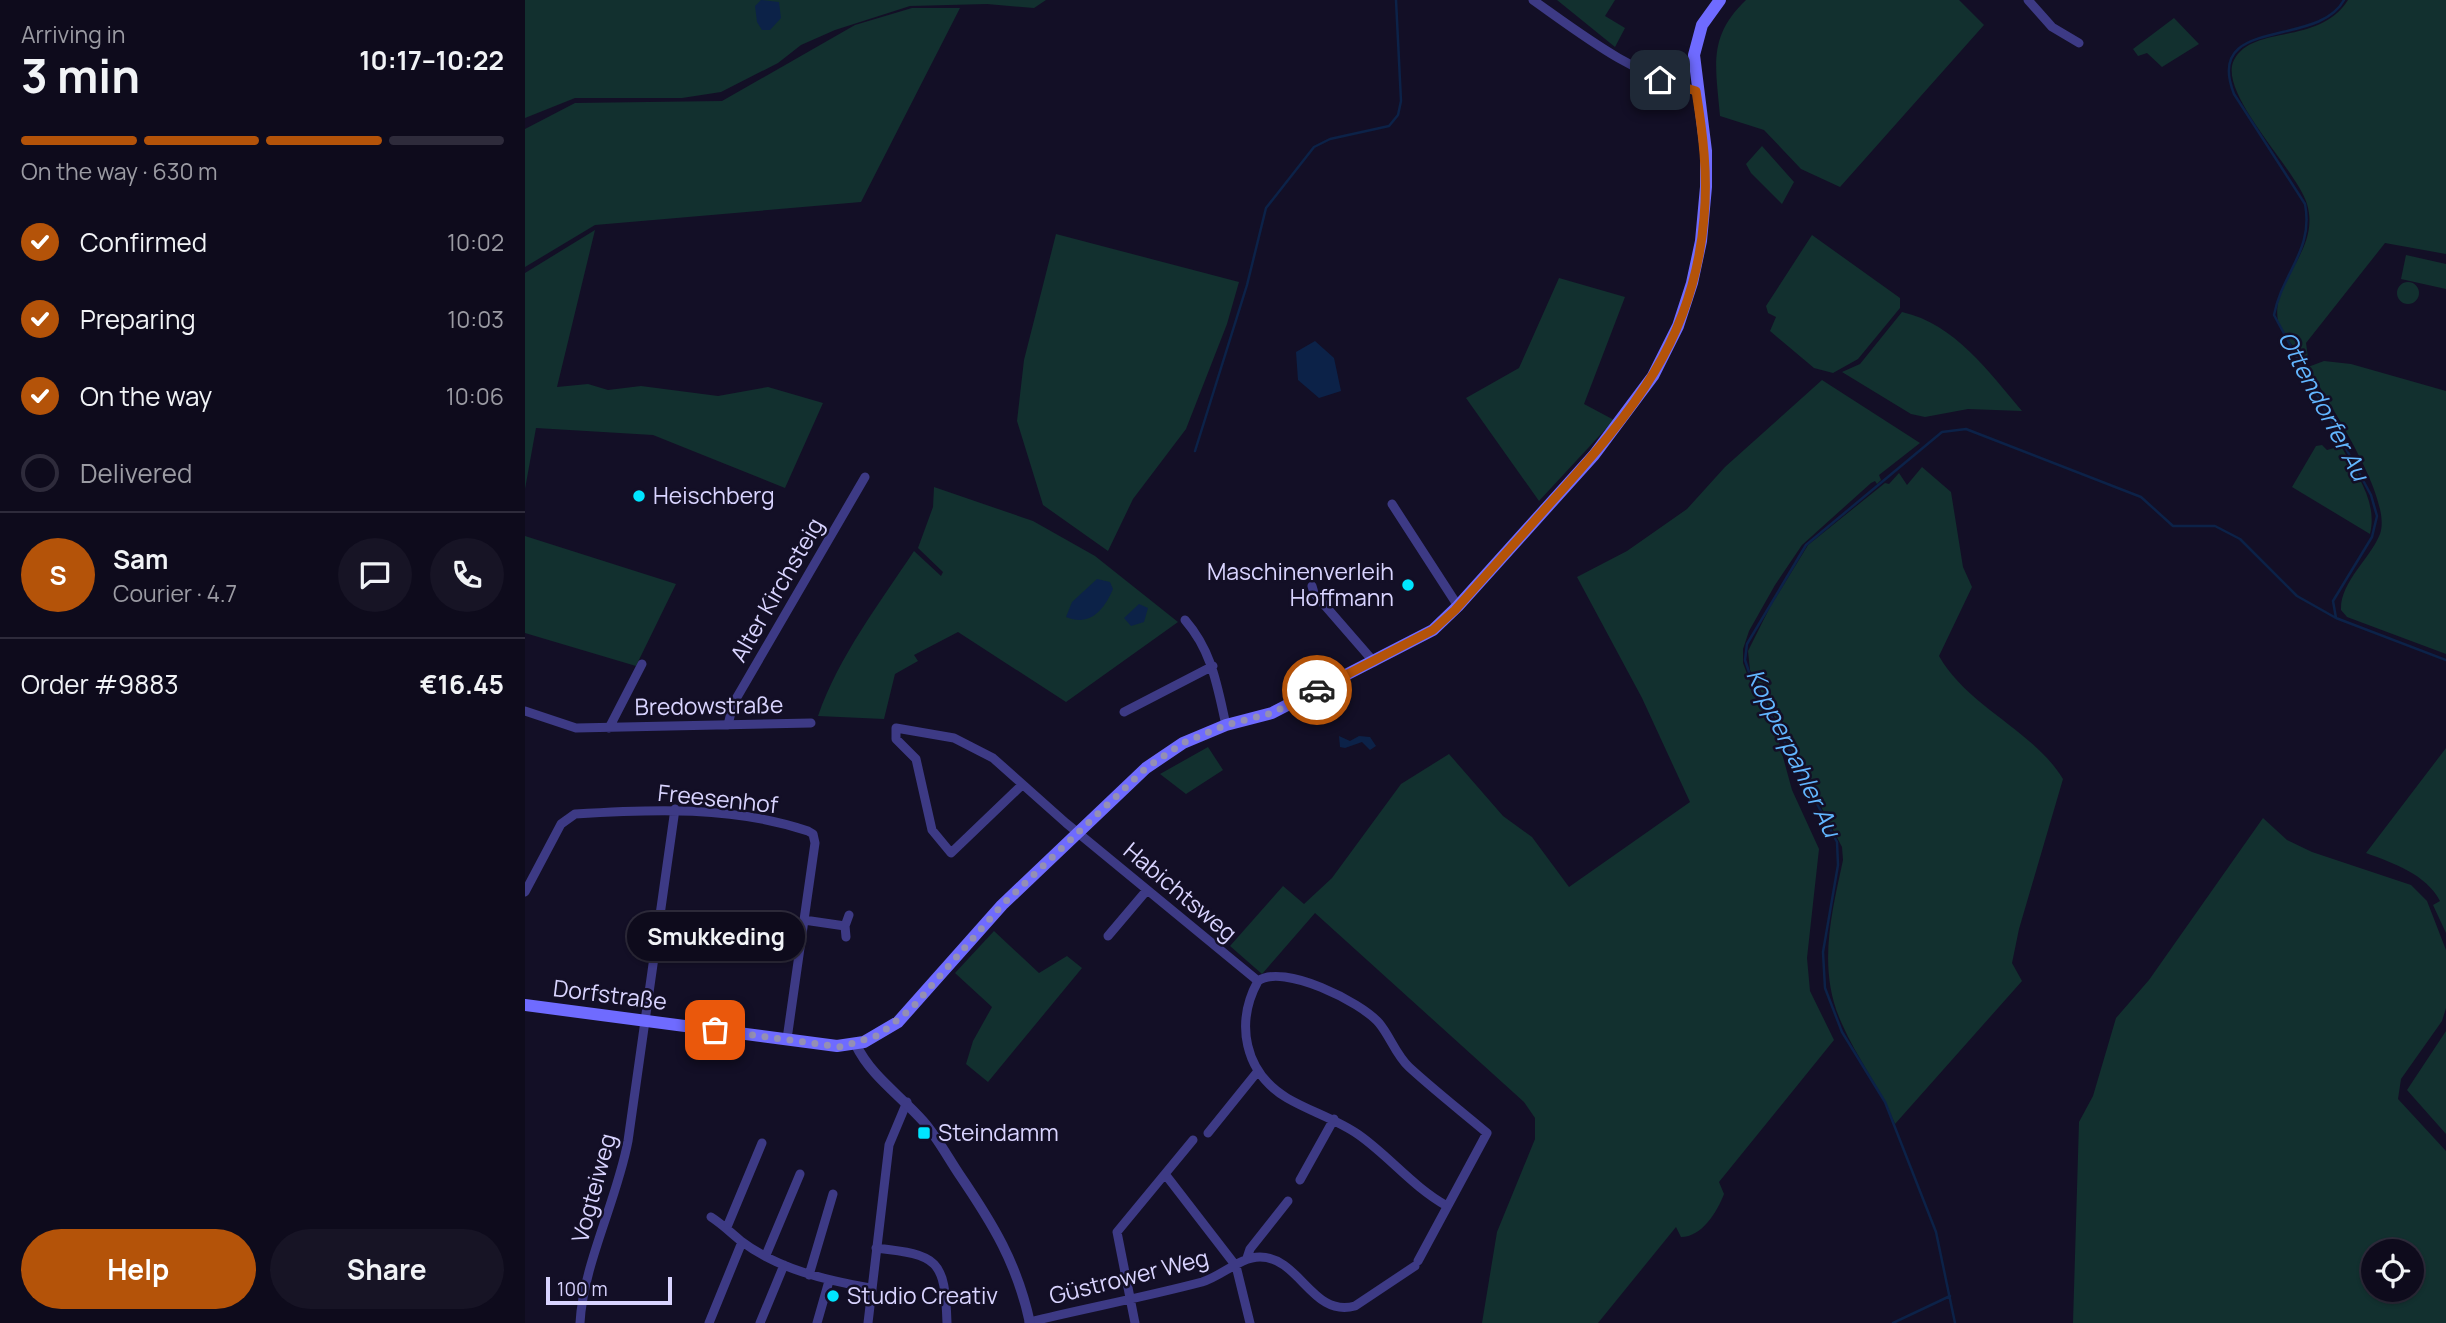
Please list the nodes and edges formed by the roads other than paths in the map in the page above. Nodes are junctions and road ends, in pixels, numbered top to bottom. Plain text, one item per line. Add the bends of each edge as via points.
1 (1533, 0) edge
2 (1720, 0) edge
3 (2028, 0) edge
4 (2079, 43) dead end
5 (1696, 91) junction
6 (865, 477) dead end
7 (1392, 504) dead end
8 (1312, 586) dead end
9 (1458, 606) junction
10 (1185, 620) dead end
11 (1374, 662) junction
12 (642, 664) dead end
13 (1213, 666) junction
14 (525, 711) edge
15 (1124, 712) dead end
16 (811, 723) dead end
17 (728, 725) junction
18 (1226, 725) junction
19 (609, 728) junction
20 (1022, 785) junction
21 (675, 809) junction
22 (1078, 832) junction
23 (1147, 890) junction
24 (525, 892) edge
25 (849, 915) dead end
26 (804, 920) junction
27 (845, 926) junction
28 (1108, 936) dead end
29 (846, 937) dead end
30 (1258, 981) junction
31 (525, 1005) edge
32 (644, 1020) junction
33 (787, 1040) junction
34 (856, 1045) junction
35 (1258, 1071) junction
36 (907, 1102) junction
37 (1334, 1119) junction
38 (1208, 1133) dead end
39 (1193, 1140) dead end
40 (762, 1143) dead end
41 (800, 1174) dead end
42 (1165, 1174) junction
43 (1300, 1180) dead end
44 (833, 1194) dead end
45 (1288, 1201) dead end
46 (1447, 1206) junction
47 (711, 1217) dead end
48 (727, 1227) junction
49 (742, 1242) junction
50 (876, 1248) junction
51 (766, 1255) junction
52 (1247, 1258) junction
53 (783, 1265) junction
54 (1235, 1266) junction
55 (809, 1275) junction
56 (829, 1281) junction
57 (870, 1288) junction
58 (1130, 1298) junction
59 (1030, 1322) edge
60 (580, 1323) edge
61 (709, 1323) edge
62 (760, 1323) edge
63 (817, 1323) edge
64 (868, 1323) edge
65 (947, 1323) edge
66 (1135, 1323) edge
67 (1250, 1323) edge

1 - 5 street via 1615,59
2 - 5 main road via 1697,38
3 - 4 street via 2052,27
5 - 9 main road via 1706,151 1704,219 1692,284 1671,343 1631,410
6 - 17 street, Alter Kirchsteig via 733,704
7 - 9 street
8 - 11 street
9 - 11 main road via 1433,630
10 - 13 street via 1201,638
11 - 18 main road via 1272,713
12 - 19 street, Bredowstraße
13 - 15 street
13 - 18 street
14 - 19 street, Bredowstraße via 576,728
16 - 17 street, Bredowstraße
17 - 19 street, Bredowstraße
18 - 22 main road via 1183,743 1146,768
20 - 20 street, Habichtsweg via 972,746 930,731 896,728 896,739 916,759 932,830 951,853
20 - 22 street, Habichtsweg
21 - 24 street, Freesenhof via 575,814 561,824
21 - 26 street, Freesenhof via 728,814 813,834
21 - 32 street, Vogteiweg
22 - 23 street, Habichtsweg
22 - 34 main road via 1002,905 898,1022
23 - 28 street
23 - 30 street, Habichtsweg
25 - 27 street
26 - 27 street
26 - 33 street
27 - 29 street
30 - 35 street via 1248,1003 1245,1026 1248,1050
30 - 46 street via 1266,977 1303,982 1343,997 1379,1022 1406,1065 1487,1133
31 - 32 main road, Dorfstraße
32 - 33 main road, Dorfstraße
32 - 60 street, Vogteiweg via 622,1172
33 - 34 main road, Dorfstraße
34 - 36 street via 866,1065
35 - 37 street via 1286,1097
35 - 38 street
36 - 50 street via 889,1145
36 - 59 street via 1007,1249
37 - 43 street
37 - 46 street via 1428,1196
39 - 42 street
40 - 48 street
41 - 51 street
42 - 54 street
42 - 58 street via 1117,1231
44 - 55 street
45 - 52 street
46 - 52 street via 1417,1263 1355,1306 1339,1309 1320,1300 1272,1259
47 - 48 street
48 - 49 street
49 - 51 street
49 - 61 street
50 - 57 street
50 - 65 street via 917,1253 935,1262 946,1287
51 - 53 street
52 - 54 street, Güstrower Weg
53 - 55 street
53 - 62 street
54 - 58 street, Güstrower Weg via 1204,1281
54 - 67 street
55 - 56 street
56 - 57 street
56 - 63 street
57 - 64 street
58 - 59 street, Güstrower Weg
58 - 66 street

